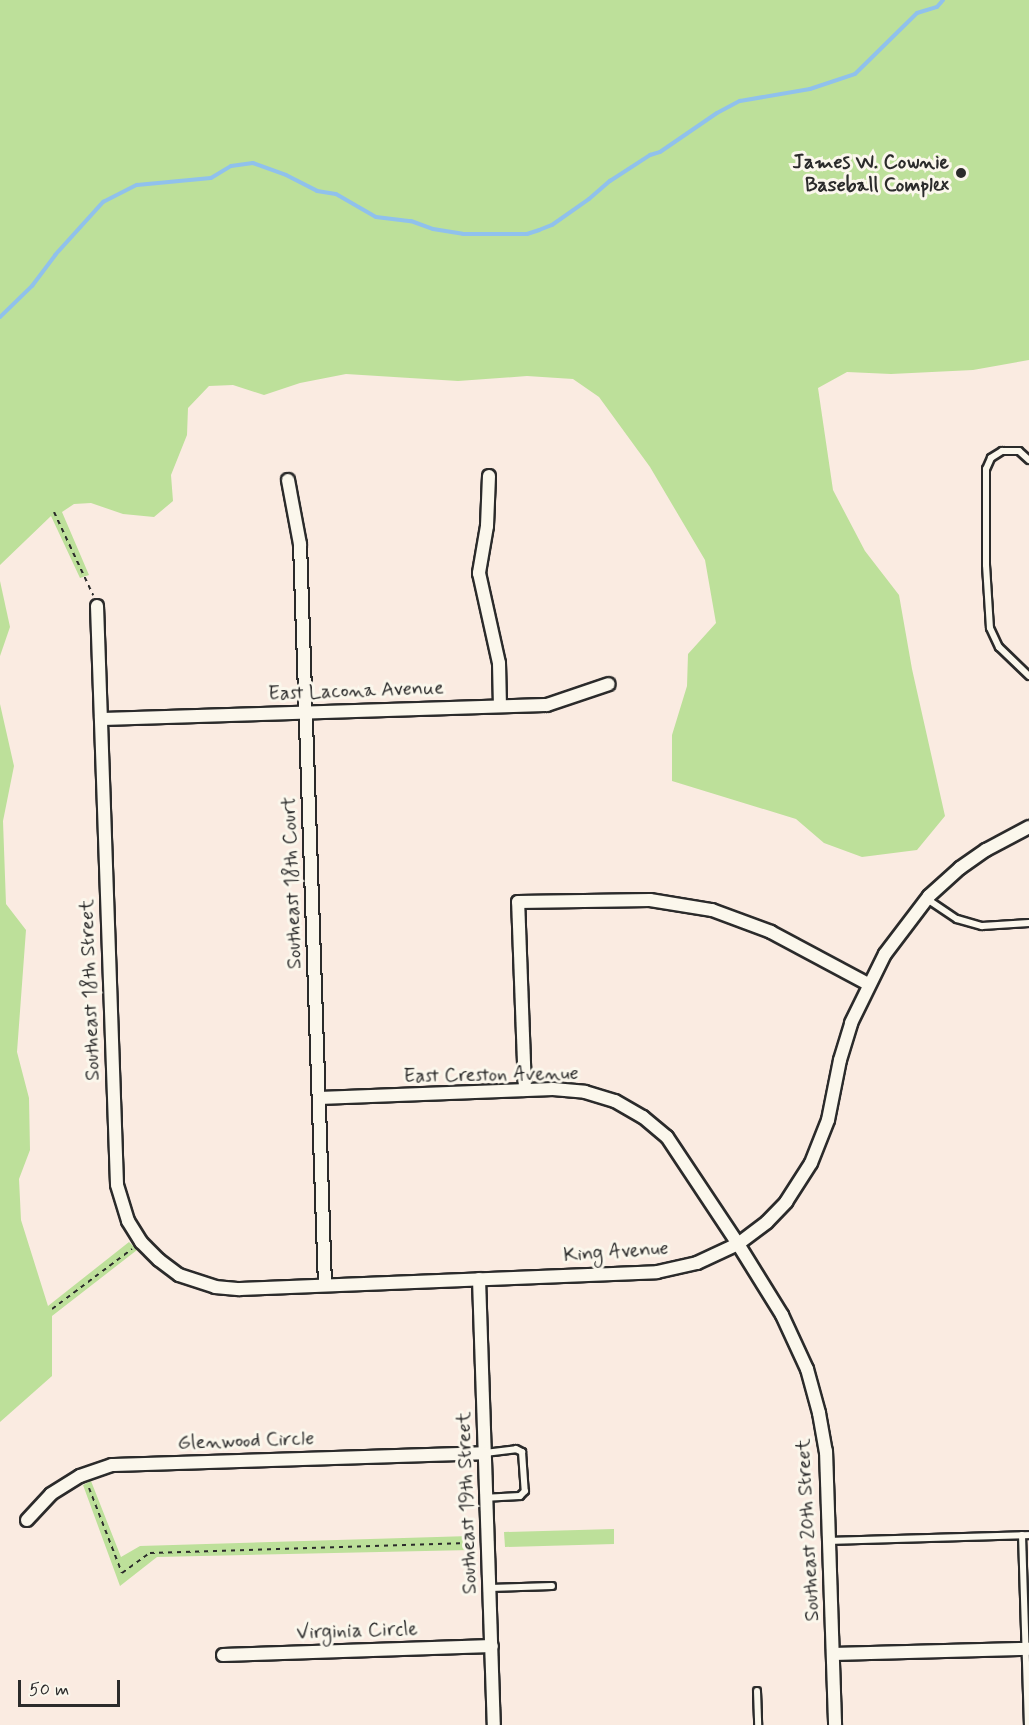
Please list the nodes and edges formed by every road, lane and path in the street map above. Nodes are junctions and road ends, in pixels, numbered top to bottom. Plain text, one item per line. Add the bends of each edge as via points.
1 (1029, 460) edge
2 (489, 476) dead end
3 (288, 480) dead end
4 (54, 512) dead end
5 (97, 606) joint
6 (1029, 676) edge
7 (609, 684) dead end
8 (500, 706) junction
9 (307, 712) junction
10 (101, 718) junction
11 (1029, 827) edge
12 (927, 899) junction
13 (1029, 923) edge
14 (868, 984) junction
15 (525, 1090) junction
16 (319, 1098) junction
17 (141, 1242) junction
18 (738, 1244) junction
19 (479, 1279) junction
20 (325, 1285) junction
21 (252, 1287) joint
22 (52, 1309) dead end
23 (485, 1453) junction
24 (84, 1474) junction
25 (487, 1498) junction
26 (27, 1520) dead end
27 (1025, 1535) edge
28 (829, 1541) junction
29 (488, 1543) junction
30 (552, 1586) dead end
31 (490, 1588) junction
32 (492, 1646) junction
33 (1027, 1649) edge
34 (833, 1654) junction
35 (223, 1655) dead end
36 (758, 1691) dead end
37 (494, 1725) edge
38 (758, 1725) edge
39 (835, 1725) edge
40 (1028, 1725) edge

1 - 6 lane via 1019,450 1002,451 991,458 986,469 990,628 999,647
2 - 8 street via 487,526 479,573 499,663
3 - 9 street, Southeast 18th Court via 300,544
4 - 5 path
5 - 10 street, Southeast 18th Street
7 - 8 street, East Lacona Avenue via 547,705
8 - 9 street, East Lacona Avenue
9 - 10 street, East Lacona Avenue
9 - 16 street, Southeast 18th Court
10 - 17 street, Southeast 18th Street via 116,1173 123,1210
11 - 12 street, King Avenue via 960,868
12 - 13 lane via 957,919 982,926
12 - 14 street, King Avenue via 885,954
14 - 15 street via 771,932 712,910 650,900 518,902
14 - 18 street, King Avenue via 851,1023 828,1120 811,1163 786,1202
15 - 16 street, East Creston Avenue
15 - 18 street, East Creston Avenue via 585,1092 615,1101 643,1117 667,1137
16 - 20 street, Southeast 18th Court
17 - 21 street, Southeast 18th Street via 159,1260 191,1280 215,1287
17 - 22 path
18 - 19 street, King Avenue via 697,1263 657,1272
18 - 28 street, Southeast 20th Street via 782,1316 807,1369 826,1451
19 - 20 street, King Avenue
19 - 23 street, Southeast 19th Street
20 - 21 street, King Avenue
23 - 24 street, Glenwood Circle via 112,1465
23 - 25 street, Southeast 19th Street
23 - 25 lane via 516,1449 522,1452 525,1491 520,1496
24 - 26 street, Glenwood Circle via 51,1494
24 - 29 path via 122,1573 150,1553
25 - 29 street, Southeast 19th Street
27 - 28 lane
27 - 33 lane
28 - 34 street, Southeast 20th Street
29 - 31 street, Southeast 19th Street
30 - 31 lane
31 - 32 street, Southeast 19th Street
32 - 35 street, Virginia Circle
32 - 37 street, Southeast 19th Street
33 - 34 street
33 - 40 lane
34 - 39 street, Southeast 20th Street
36 - 38 lane

